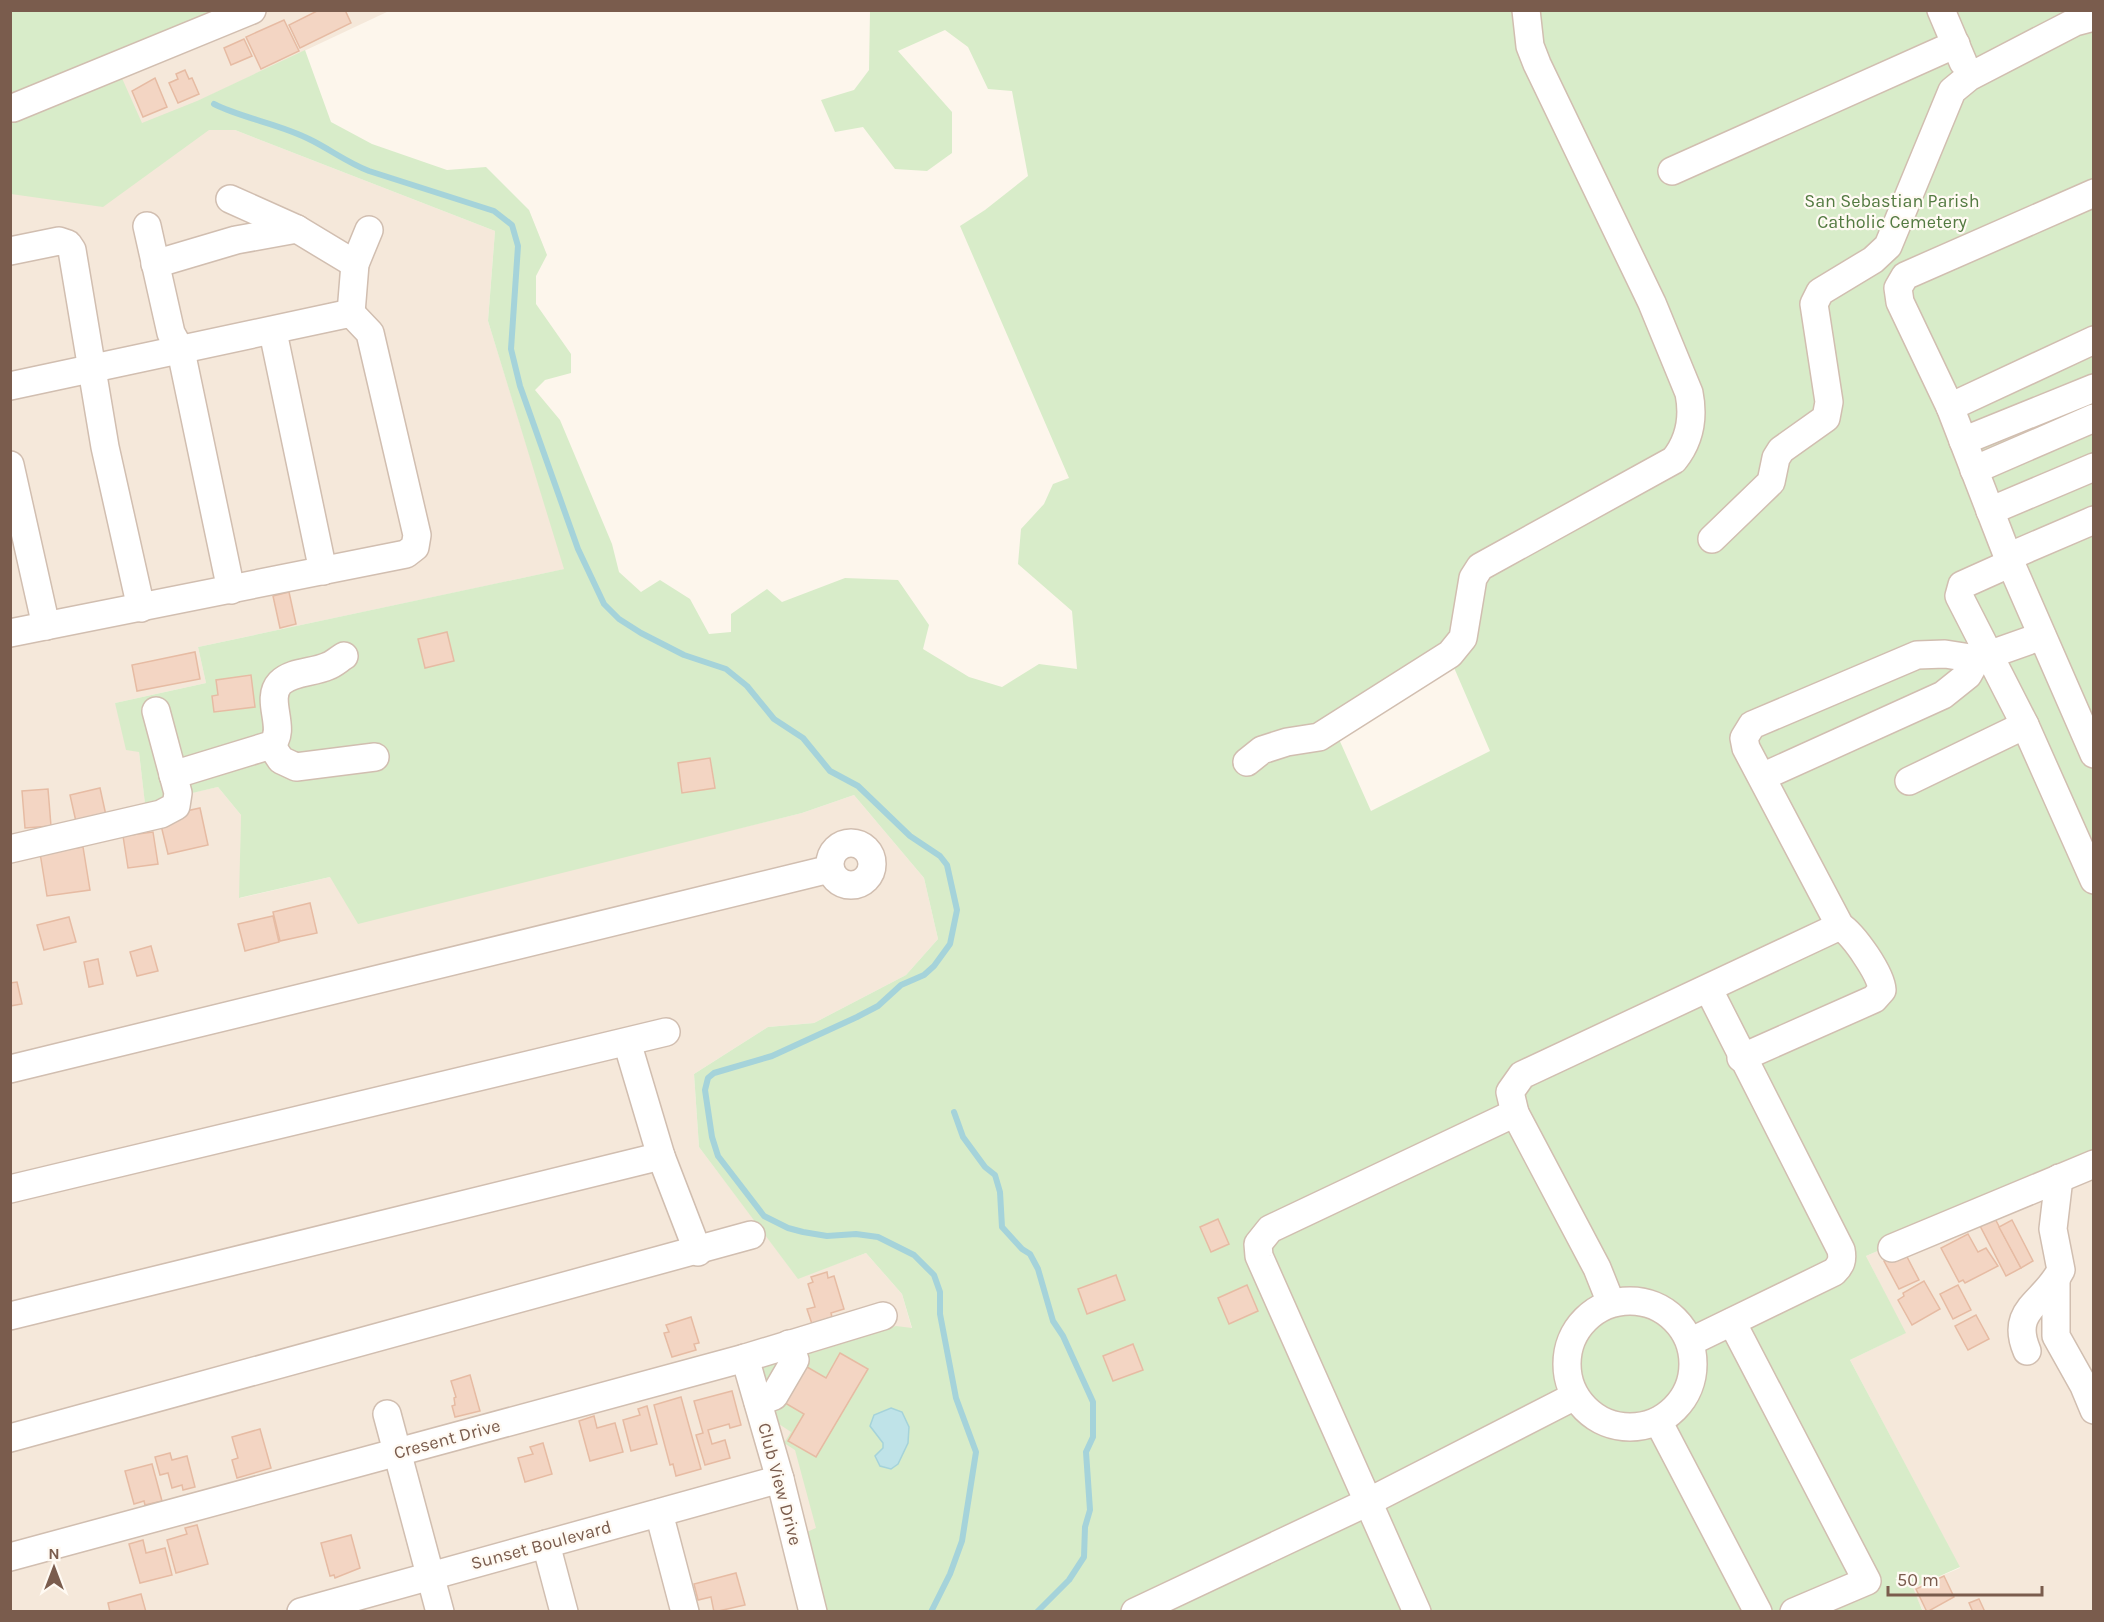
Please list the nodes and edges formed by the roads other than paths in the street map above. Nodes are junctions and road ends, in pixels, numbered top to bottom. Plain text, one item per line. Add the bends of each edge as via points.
1 (252, 10) edge
2 (1526, 10) edge
3 (1941, 10) edge
4 (2094, 17) edge
5 (1956, 45) junction
6 (1969, 76) junction
7 (13, 108) dead end
8 (1672, 171) dead end
9 (2094, 193) edge
10 (147, 226) dead end
11 (297, 229) junction
12 (369, 230) dead end
13 (236, 240) junction
14 (10, 251) edge
15 (155, 264) junction
16 (356, 264) junction
17 (351, 313) junction
18 (273, 332) junction
19 (2094, 340) edge
20 (181, 351) junction
21 (93, 366) junction
22 (10, 386) edge
23 (2094, 388) edge
24 (1950, 407) junction
25 (2094, 418) edge
26 (1963, 441) junction
27 (10, 465) edge
28 (2094, 467) edge
29 (1974, 470) junction
30 (1990, 511) junction
31 (2094, 520) edge
32 (18, 531) edge
33 (1712, 538) dead end
34 (2010, 560) junction
35 (323, 571) junction
36 (231, 590) junction
37 (141, 608) junction
38 (46, 626) junction
39 (10, 633) edge
40 (2042, 636) junction
41 (344, 656) dead end
42 (1983, 657) junction
43 (156, 711) dead end
44 (2025, 725) junction
45 (271, 745) junction
46 (2094, 754) edge
47 (375, 757) dead end
48 (1247, 762) dead end
49 (173, 774) junction
50 (1762, 777) junction
51 (1909, 781) dead end
52 (10, 849) edge
53 (830, 869) dead end
54 (2094, 880) edge
55 (1840, 926) junction
56 (1708, 990) junction
57 (666, 1032) dead end
58 (627, 1042) junction
59 (1741, 1058) junction
60 (10, 1069) edge
61 (1515, 1113) junction
62 (661, 1156) junction
63 (2094, 1164) edge
64 (2059, 1178) junction
65 (10, 1189) edge
66 (751, 1236) dead end
67 (1892, 1248) dead end
68 (698, 1252) junction
69 (2056, 1281) junction
70 (1611, 1304) junction
71 (10, 1316) edge
72 (883, 1316) dead end
73 (1732, 1322) junction
74 (1690, 1342) junction
75 (789, 1344) junction
76 (2027, 1351) dead end
77 (745, 1358) junction
78 (1575, 1396) junction
79 (758, 1402) junction
80 (2094, 1410) edge
81 (387, 1414) dead end
82 (1658, 1421) junction
83 (10, 1438) edge
84 (399, 1452) junction
85 (780, 1479) junction
86 (1368, 1502) junction
87 (659, 1513) junction
88 (546, 1545) junction
89 (10, 1557) edge
90 (431, 1575) junction
91 (302, 1611) edge
92 (440, 1611) edge
93 (564, 1611) edge
94 (685, 1611) edge
95 (813, 1611) edge
96 (1135, 1611) edge
97 (1417, 1611) edge
98 (1758, 1611) edge
99 (1794, 1611) edge

1 - 7 street
2 - 48 street via 1530,45 1537,64 1652,303 1689,393 1692,407 1686,444 1674,460 1480,567 1473,578 1463,638 1450,654 1319,737 1270,747
3 - 5 street
4 - 6 street via 2075,22
5 - 6 street
5 - 8 street
6 - 33 street via 1952,91 1888,246 1873,260 1820,292 1814,304 1829,402 1826,418 1781,450 1771,482
9 - 24 street via 1905,276 1898,288 1900,302
10 - 15 street
11 - 13 street
11 - 13 street via 226,190
11 - 16 street
12 - 16 street
13 - 15 street
14 - 21 street via 59,241 68,244
15 - 20 street via 171,333
16 - 17 street
17 - 18 street
17 - 35 street via 370,333 417,535 415,547 406,554
18 - 20 street
18 - 35 street
19 - 24 street
20 - 21 street
20 - 36 street
21 - 22 street
21 - 37 street via 93,387
23 - 26 street
24 - 26 street
25 - 29 street
26 - 29 street
27 - 32 street
28 - 30 street
29 - 30 street
30 - 34 street
31 - 34 street
32 - 38 street
34 - 40 street
34 - 42 street via 1959,590
35 - 36 street
36 - 37 street
37 - 38 street
38 - 39 street
40 - 42 street
40 - 46 street
41 - 45 street via 329,666 280,682 275,690 277,731
42 - 44 street
42 - 50 street via 1943,695
42 - 50 street via 1917,655 1752,725 1744,738
43 - 49 street
44 - 51 street
44 - 54 street
45 - 47 street via 281,760 296,767
45 - 49 street
49 - 52 street via 178,793 176,806 161,814
50 - 55 street
53 - 60 street
55 - 56 street
55 - 59 street via 1850,934 1880,978 1880,995
56 - 59 street
56 - 61 street via 1522,1075 1510,1092
57 - 58 street
58 - 62 street
58 - 65 street
59 - 73 street via 1843,1258 1834,1272
61 - 70 street via 1597,1268
61 - 86 street via 1270,1229 1258,1244 1259,1256
62 - 68 street
62 - 71 street
63 - 64 street
64 - 67 street
64 - 69 street via 2053,1229 2061,1270
66 - 68 street
68 - 83 street
69 - 76 street via 2022,1319 2021,1336
69 - 80 street via 2056,1336
70 - 74 street via 1650,1304 1680,1325
70 - 78 street via 1594,1312 1571,1341 1566,1359
72 - 75 street, Cresent Drive
73 - 74 street
73 - 99 street via 1867,1581
74 - 82 street via 1693,1370 1685,1396
75 - 77 street, Cresent Drive
75 - 79 street via 795,1360 774,1396
77 - 79 street, Club View Drive
77 - 84 street, Cresent Drive
78 - 82 street via 1587,1411 1620,1427 1640,1427
78 - 86 street
79 - 85 street, Club View Drive
81 - 84 street
82 - 98 street
84 - 89 street, Cresent Drive
84 - 90 street
85 - 87 street, Sunset Boulevard
85 - 95 street, Club View Drive
86 - 96 street
86 - 97 street
87 - 88 street, Sunset Boulevard
87 - 94 street
88 - 90 street, Sunset Boulevard
88 - 93 street
90 - 91 street, Sunset Boulevard
90 - 92 street

